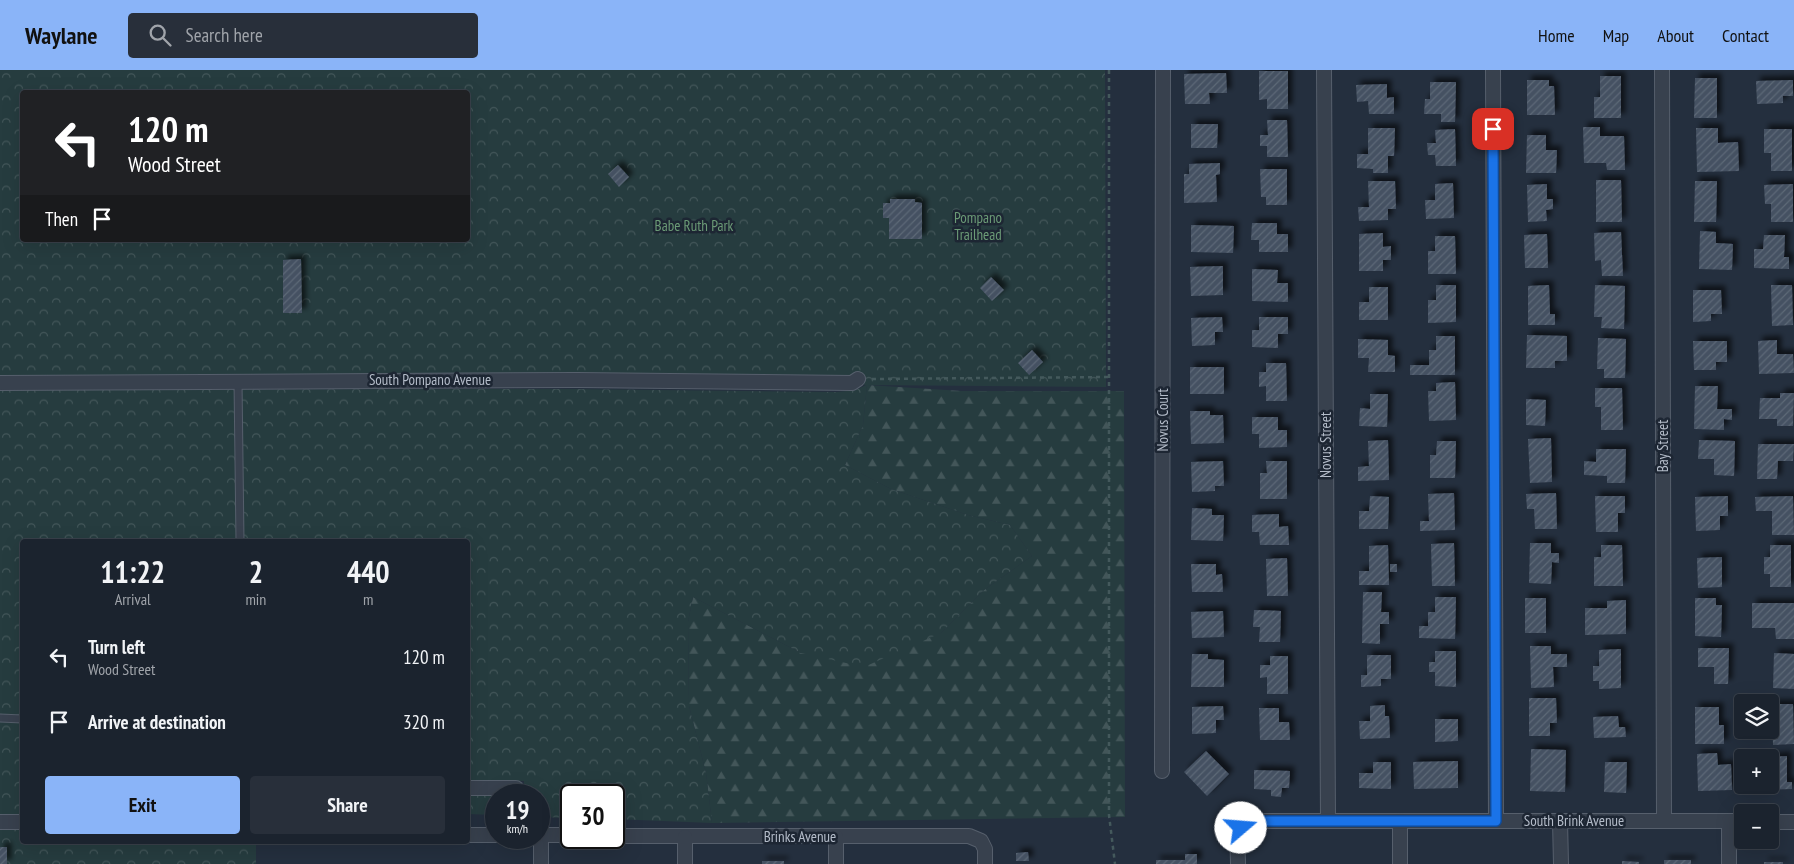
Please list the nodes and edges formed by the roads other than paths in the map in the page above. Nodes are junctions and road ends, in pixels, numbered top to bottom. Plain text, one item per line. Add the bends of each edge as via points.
1 (1164, 70) edge
2 (1324, 70) edge
3 (1493, 70) edge
4 (1662, 70) edge
5 (858, 378) road end
6 (238, 381) junction
7 (0, 383) edge
8 (240, 539) edge
9 (0, 718) edge
10 (20, 719) edge
11 (1162, 771) dead end
12 (470, 788) edge
13 (485, 788) edge
14 (1328, 821) junction
15 (1400, 821) junction
16 (1496, 821) junction
17 (1560, 821) junction
18 (1664, 821) junction
19 (1734, 821) edge
20 (0, 822) edge
21 (20, 822) edge
22 (1779, 822) edge
23 (1794, 822) edge
24 (1734, 833) edge
25 (470, 835) edge
26 (485, 835) edge
27 (625, 836) edge
28 (686, 836) junction
29 (836, 837) junction
30 (540, 849) edge
31 (541, 864) edge
32 (686, 864) edge
33 (836, 864) edge
34 (985, 864) edge
35 (1238, 864) edge
36 (1400, 864) edge
37 (1562, 864) edge
38 (1729, 864) edge

1 - 11 street, Novus Court
2 - 14 street, Novus Street
3 - 16 street
4 - 18 street, Bay Street
5 - 6 street, South Pompano Avenue via 852,383
6 - 7 street, South Pompano Avenue
6 - 8 lane
9 - 10 lane
12 - 13 street
14 - 15 street, South Brink Avenue
14 - 35 street, South Brink Avenue via 1246,823 1238,836
15 - 16 street, South Brink Avenue
15 - 36 street
16 - 17 street, South Brink Avenue
17 - 18 street, South Brink Avenue
17 - 37 street
18 - 19 street, South Brink Avenue
20 - 21 street
22 - 23 street
24 - 38 street
25 - 26 street
27 - 28 street, Brinks Avenue
28 - 29 street, Brinks Avenue
28 - 32 street
29 - 33 street
29 - 34 street, Brinks Avenue via 969,836 981,840
30 - 31 street

